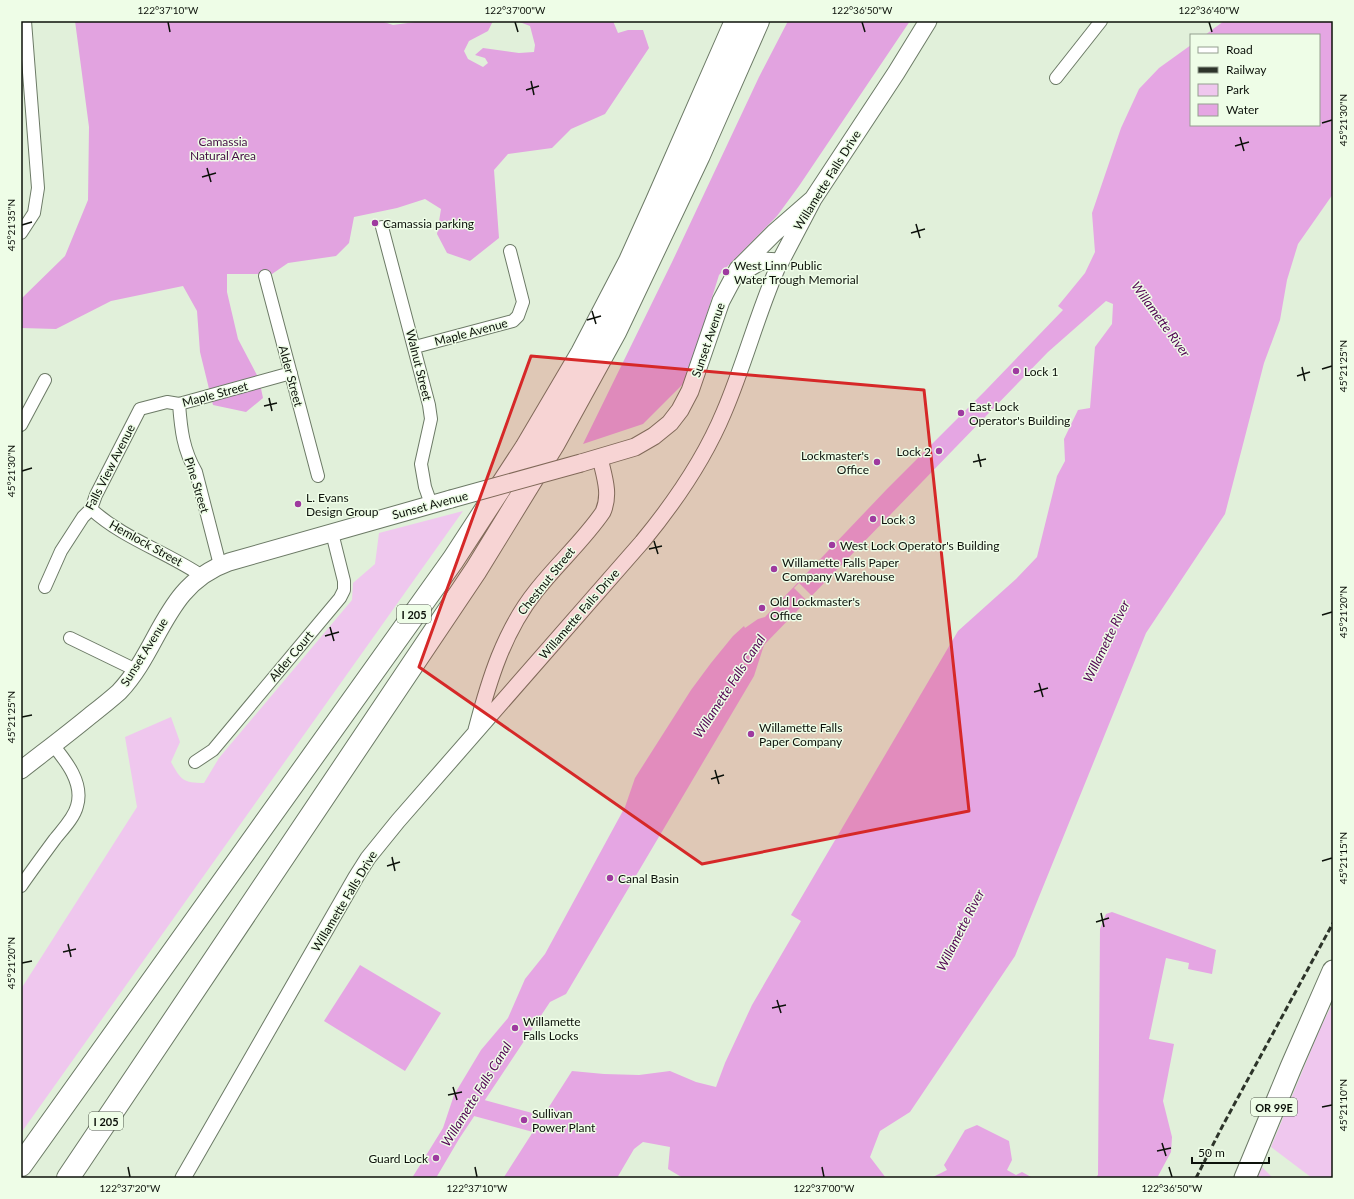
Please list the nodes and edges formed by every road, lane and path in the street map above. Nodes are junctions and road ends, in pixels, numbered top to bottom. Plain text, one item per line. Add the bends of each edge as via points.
1 (26, 21) edge
2 (736, 21) edge
3 (758, 21) edge
4 (762, 21) edge
5 (928, 21) edge
6 (1101, 21) edge
7 (741, 58) junction
8 (1056, 78) dead end
9 (812, 199) junction
10 (382, 227) dead end
11 (21, 233) edge
12 (510, 251) dead end
13 (780, 262) junction
14 (265, 276) dead end
15 (732, 279) junction
16 (415, 347) junction
17 (291, 373) junction
18 (45, 380) dead end
19 (179, 404) junction
20 (140, 409) joint
21 (21, 425) edge
22 (600, 458) junction
23 (318, 476) dead end
24 (430, 504) junction
25 (91, 509) junction
26 (332, 533) junction
27 (220, 565) junction
28 (202, 576) junction
29 (46, 587) dead end
30 (70, 638) dead end
31 (136, 670) junction
32 (475, 732) junction
33 (53, 745) junction
34 (195, 762) dead end
35 (21, 770) edge
36 (21, 886) edge
37 (1333, 971) edge
38 (21, 1165) edge
39 (69, 1176) edge
40 (182, 1178) edge
41 (1245, 1178) edge

1 - 11 street via 38,188 34,213
2 - 38 highway, I 205 via 630,261 582,353 526,448 448,566
3 - 7 highway, I 205
4 - 7 highway
5 - 9 main road, Willamette Falls Drive via 896,74
6 - 8 street
7 - 39 highway, I 205 via 699,155 615,332 554,444 464,589
9 - 13 main road, Willamette Falls Drive
9 - 15 main road, Sunset Avenue via 752,254
10 - 16 street, Walnut Street
12 - 16 street, Maple Avenue via 523,302 518,316 513,321
13 - 15 main road, Sunset Avenue via 761,261
13 - 32 street, Willamette Falls Drive via 724,412 682,490 642,542
14 - 17 street, Alder Street
15 - 22 main road, Sunset Avenue via 716,315 690,391 680,410 670,423 654,436 635,447
16 - 24 street, Walnut Street via 431,419 421,464
17 - 19 street, Maple Street
17 - 23 street, Alder Street
18 - 21 street
19 - 20 street, Maple Street via 167,402
19 - 27 street, Pine Street via 181,433 189,460 196,472
20 - 25 street, Falls View Avenue
22 - 24 main road, Sunset Avenue, bridge
22 - 32 street, Chestnut Street via 608,493 604,512 536,590 513,624 496,664
24 - 26 main road, Sunset Avenue
25 - 28 street, Hemlock Street via 121,532
25 - 29 street, Falls View Avenue via 61,551
26 - 27 main road, Sunset Avenue
26 - 34 street, Alder Court via 344,581 344,590 340,598 213,750
27 - 28 main road, Sunset Avenue
28 - 31 main road, Sunset Avenue via 183,593 169,612
30 - 31 street
31 - 33 main road, Sunset Avenue via 118,692
32 - 40 street, Willamette Falls Drive via 393,827 360,871
33 - 35 main road, Sunset Avenue
33 - 36 street via 74,775 78,805
37 - 41 highway, OR 99E

